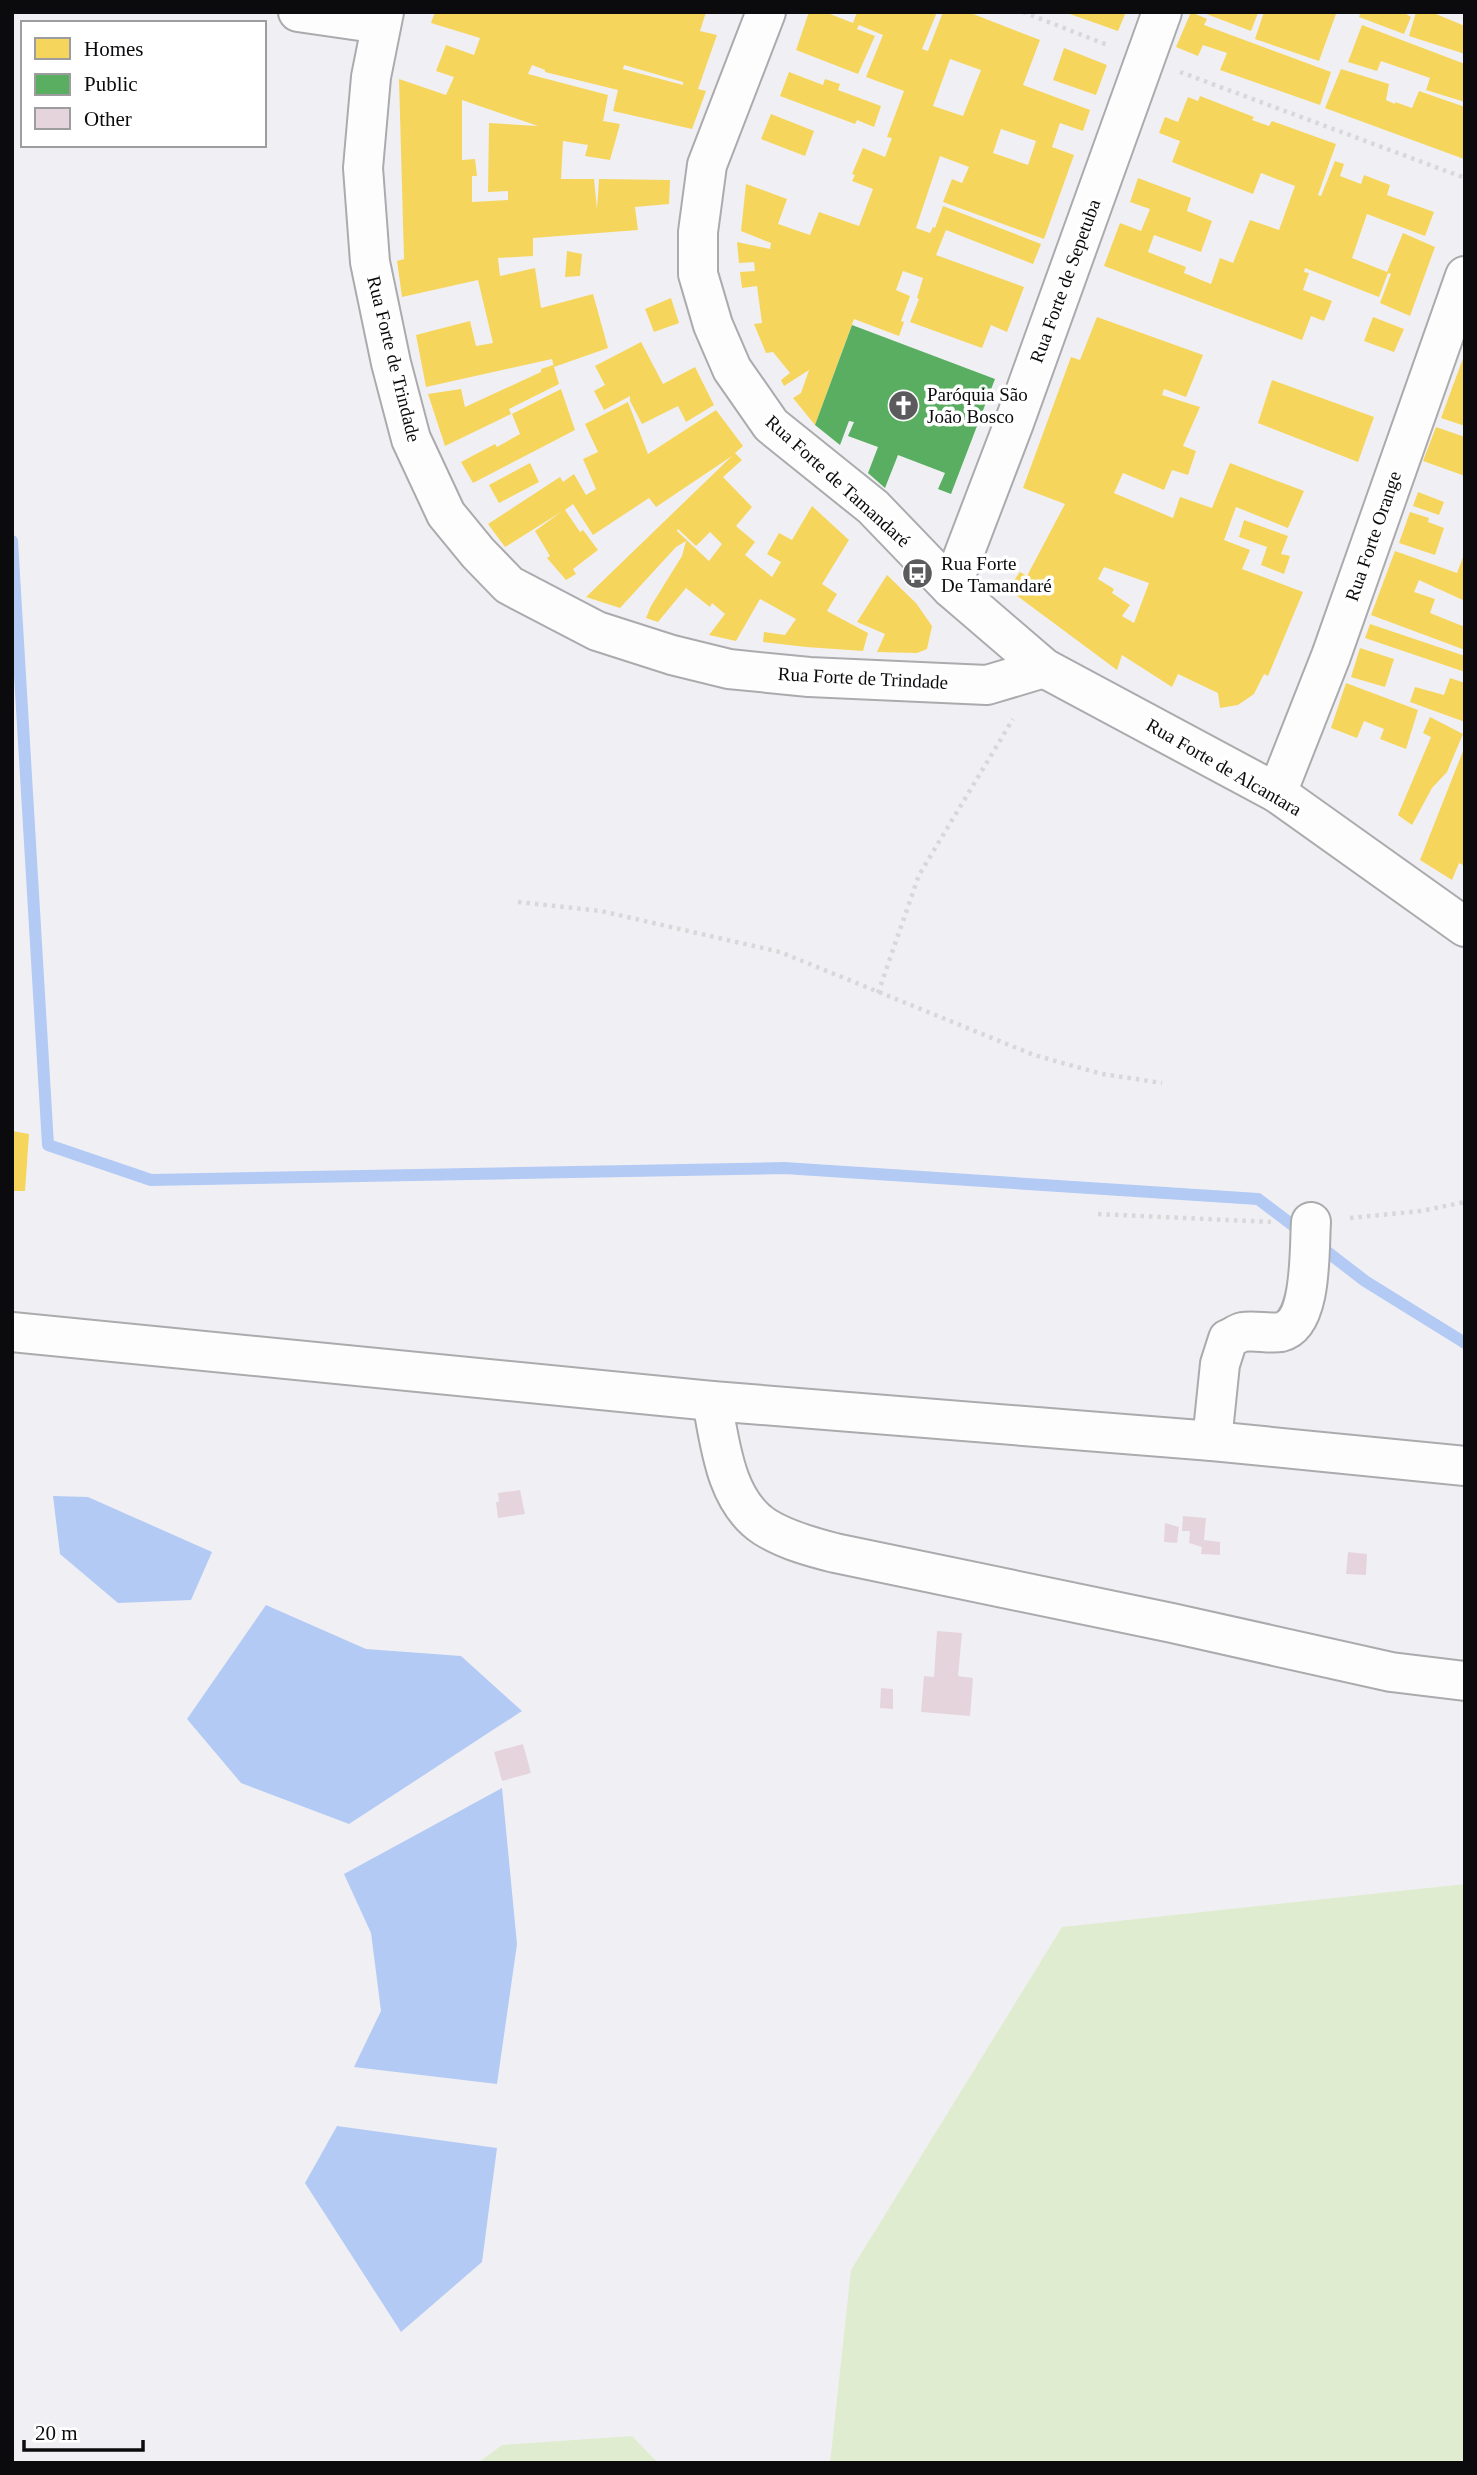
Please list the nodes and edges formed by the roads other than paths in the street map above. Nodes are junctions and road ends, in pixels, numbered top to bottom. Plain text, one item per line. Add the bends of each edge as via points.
1 (298, 12) edge
2 (766, 12) edge
3 (1162, 12) edge
4 (382, 18) edge
5 (1465, 276) edge
6 (951, 588) junction
7 (1044, 668) junction
8 (1277, 793) junction
9 (1465, 927) edge
10 (1311, 1222) dead end
11 (12, 1332) edge
12 (712, 1401) junction
13 (1212, 1441) junction
14 (1465, 1466) edge
15 (1465, 1681) edge

1 - 4 street
2 - 6 street, Rua Forte de Tamandaré via 707,164 698,274 713,325 732,369 771,425 873,507
3 - 6 street, Rua Forte de Sepetuba
4 - 7 street, Rua Forte de Trindade via 370,77 363,168 370,262 391,363 411,439 446,514 509,585 597,631 729,669 987,685
5 - 8 street, Rua Forte Orange via 1331,656
6 - 7 street, Rua Forte de Tamandaré
7 - 8 street, Rua Forte de Alcantara
8 - 9 street, Rua Forte de Alcantara
10 - 13 street via 1301,1314 1282,1332 1243,1332 1228,1339 1220,1364
11 - 12 street
12 - 13 street
12 - 15 street via 729,1479 742,1503 763,1526 800,1544 1391,1672
13 - 14 street

